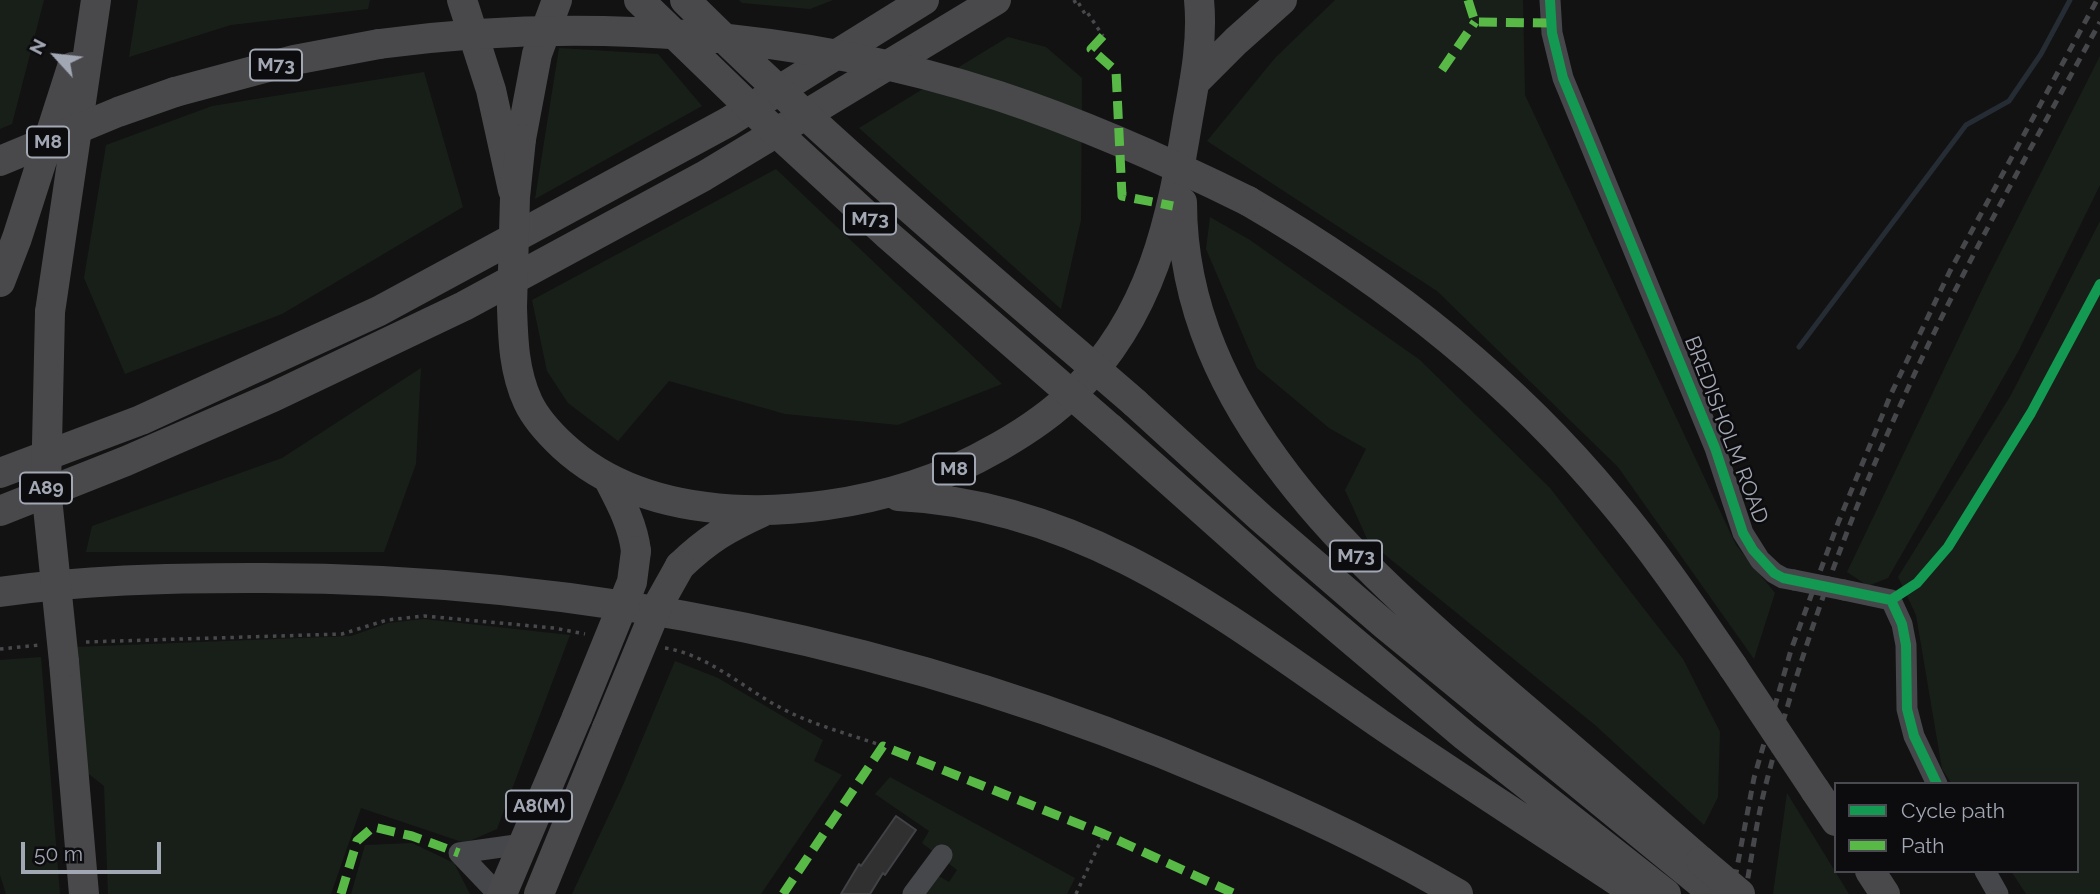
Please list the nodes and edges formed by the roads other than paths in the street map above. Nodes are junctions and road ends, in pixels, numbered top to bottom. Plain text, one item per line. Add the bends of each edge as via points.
1 (94, 0) edge
2 (462, 0) edge
3 (557, 0) edge
4 (639, 0) edge
5 (685, 0) edge
6 (924, 0) edge
7 (996, 0) edge
8 (1199, 0) edge
9 (1282, 0) edge
10 (1550, 0) edge
11 (1194, 83) junction
12 (512, 139) junction
13 (1184, 146) junction
14 (0, 161) edge
15 (0, 282) edge
16 (0, 473) edge
17 (609, 480) junction
18 (877, 495) junction
19 (765, 510) junction
20 (0, 511) edge
21 (0, 592) edge
22 (1936, 782) edge
23 (1834, 818) edge
24 (523, 844) junction
25 (942, 855) dead end
26 (1871, 873) edge
27 (1986, 873) edge
28 (1704, 878) edge
29 (84, 894) edge
30 (500, 894) edge
31 (539, 894) edge
32 (914, 894) edge
33 (1458, 894) edge
34 (1637, 894) edge
35 (1666, 894) edge
36 (1740, 894) edge
37 (1885, 894) edge
38 (1998, 894) edge

1 - 15 highway, M8
1 - 29 highway, A89, bridge via 50,312 46,488 65,650
2 - 12 highway
3 - 12 highway, M8
4 - 35 highway, M73, bridge via 889,236 1283,582 1445,719
5 - 28 highway, M73, bridge via 909,208 1385,625
6 - 16 highway via 728,122 379,311 141,420
7 - 20 highway via 704,176 464,306 273,397
8 - 11 highway, M8
9 - 11 highway
10 - 22 street, BREDISHOLM ROAD, bridge via 1563,78 1715,448 1743,533 1760,560 1783,578 1891,600 1906,645 1907,709
11 - 13 highway, M8
12 - 17 highway, M8, bridge via 512,307 520,383 528,404 551,435
13 - 18 highway, M8 via 1172,206 1147,286 1133,317 1095,369 1073,393 982,456 915,485
13 - 28 highway, M73 via 1182,218 1196,304 1224,377 1265,447 1353,553
14 - 23 highway, M73, bridge via 175,92 294,60 461,35 613,32 699,36 811,50 933,77 1022,104 1129,146 1248,201 1304,233 1446,337 1541,424 1611,499 1733,667
17 - 19 highway, M8 via 658,497
17 - 24 highway, A8(M), bridge via 634,533 632,582
18 - 19 highway, M8 via 823,506
18 - 34 highway via 945,500 1015,514 1109,550 1228,620
19 - 31 highway, A8(M), bridge via 724,529 680,566 657,607
21 - 33 highway via 157,580 355,580 504,591 704,618 871,656 1087,724 1280,802
24 - 30 highway, A8(M)
24 - 30 street via 459,853
25 - 32 street
26 - 37 highway
27 - 38 street
28 - 36 highway, M73, bridge

